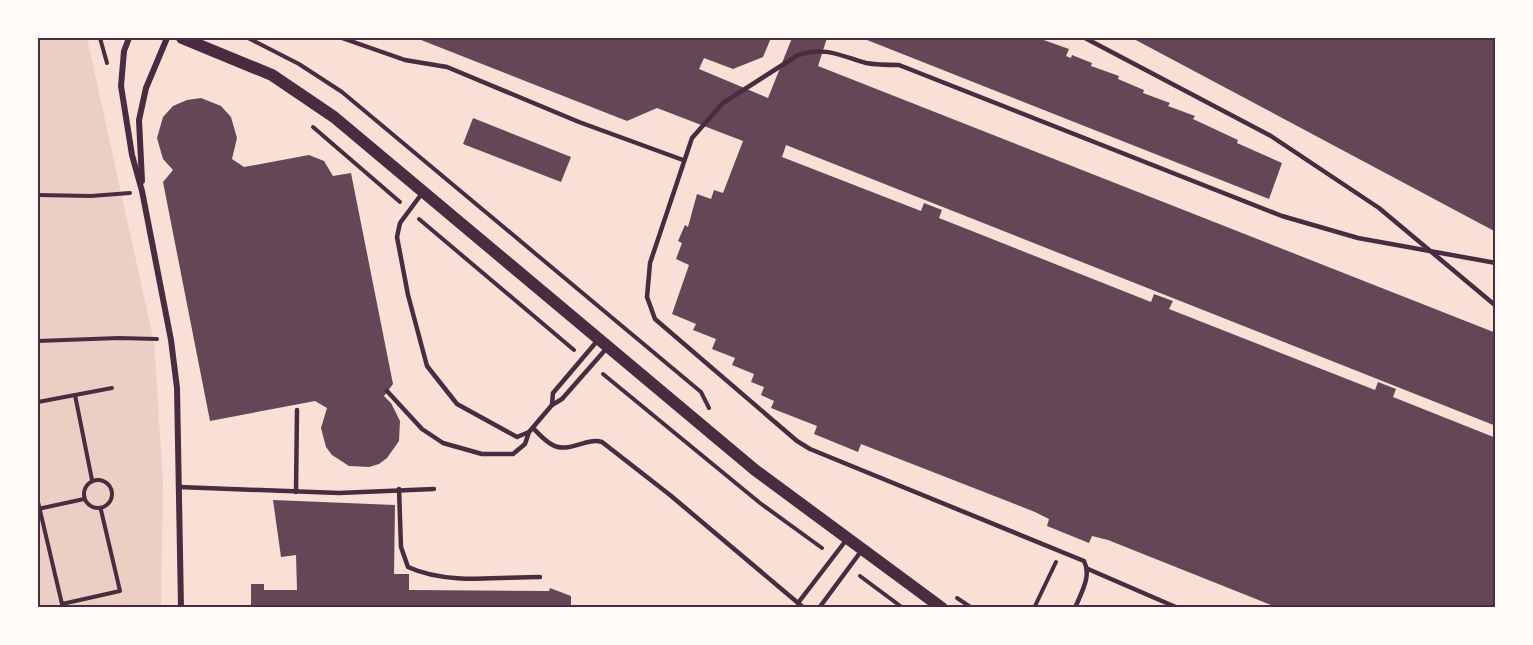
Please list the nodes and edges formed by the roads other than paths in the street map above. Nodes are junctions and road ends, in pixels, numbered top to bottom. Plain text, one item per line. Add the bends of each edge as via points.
1 (129, 38) edge
2 (167, 38) edge
3 (182, 38) edge
4 (342, 38) edge
5 (1085, 38) edge
6 (683, 160) junction
7 (142, 191) junction
8 (423, 192) junction
9 (1432, 251) junction
10 (1496, 263) edge
11 (1496, 306) edge
12 (603, 343) junction
13 (387, 391) dead end
14 (552, 405) junction
15 (297, 410) dead end
16 (531, 430) junction
17 (179, 487) junction
18 (399, 489) junction
19 (434, 489) dead end
20 (296, 492) junction
21 (847, 539) junction
22 (862, 550) junction
23 (1088, 569) junction
24 (540, 577) dead end
25 (798, 603) junction
26 (181, 608) edge
27 (804, 608) edge
28 (819, 608) edge
29 (942, 608) edge
30 (1075, 608) edge
31 (1178, 608) edge

1 - 7 street via 121,86
2 - 7 street via 146,88 139,120
3 - 8 main road via 272,75 305,95
4 - 6 lane via 405,60 447,66 579,122
5 - 9 lane via 1271,136 1380,208
6 - 9 lane via 692,138 723,104 798,55 823,50 867,63 899,65 1282,216 1358,238
6 - 23 lane via 650,263 647,297 655,319 810,449 1061,550 1084,561
7 - 17 street via 171,340 177,388
8 - 12 main road
8 - 16 lane via 400,223 398,237 408,295 428,366 458,404 508,434 517,437
9 - 10 lane
9 - 11 lane
12 - 14 lane via 592,365
12 - 14 lane via 583,357 553,393
12 - 21 main road via 755,470
13 - 16 lane via 422,429 461,450 513,454 525,444
14 - 16 lane
15 - 20 lane
16 - 25 lane via 561,448 593,439 602,442
17 - 20 lane
17 - 26 street
18 - 19 lane
18 - 20 lane
18 - 24 lane via 401,548 408,567 423,574 455,578
21 - 22 main road
21 - 25 lane
22 - 28 lane
22 - 29 main road
23 - 30 lane
23 - 31 lane
25 - 27 lane

